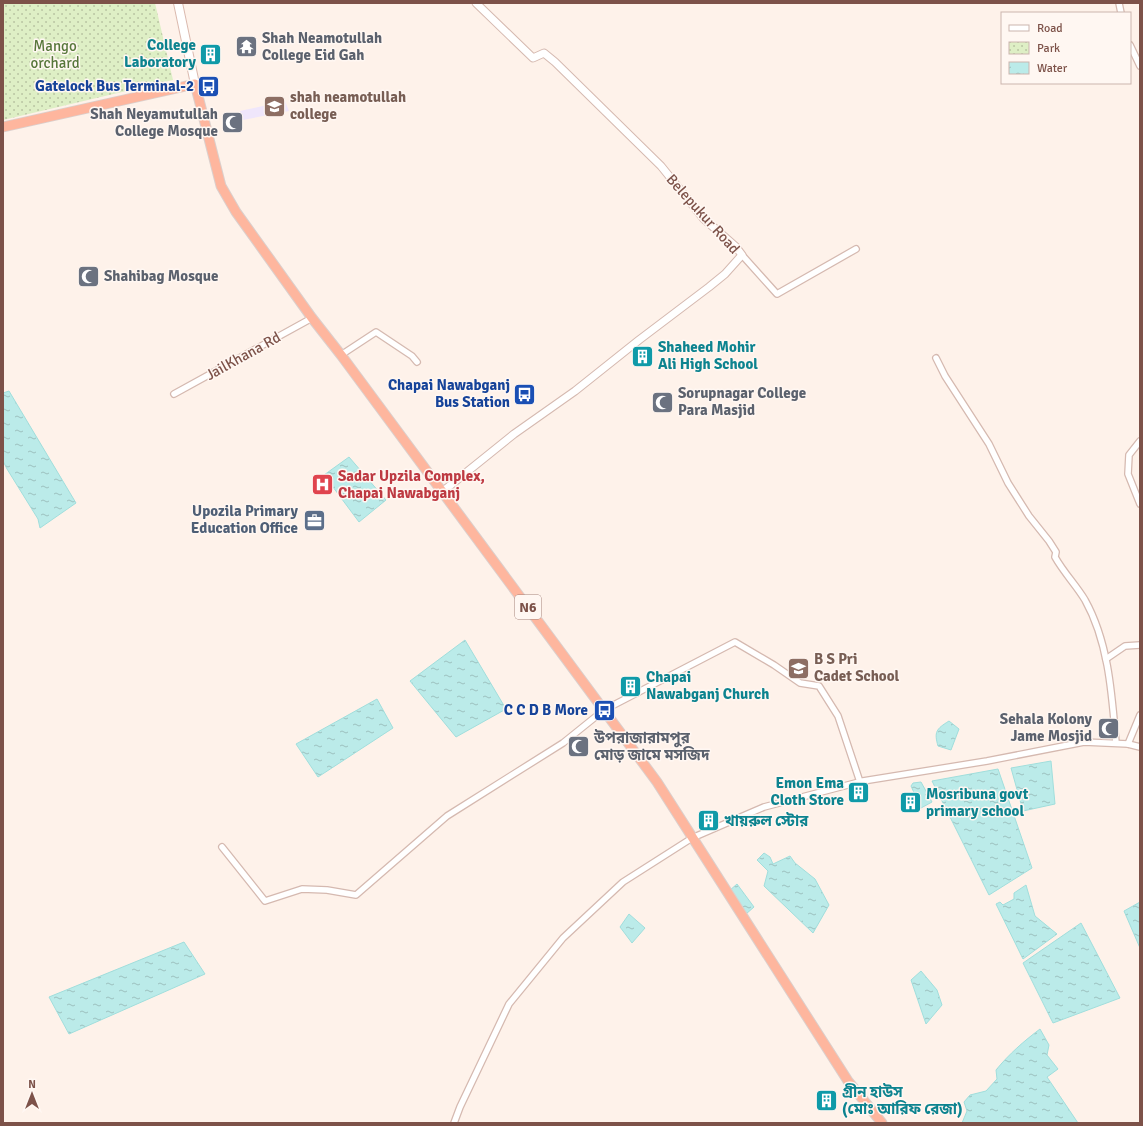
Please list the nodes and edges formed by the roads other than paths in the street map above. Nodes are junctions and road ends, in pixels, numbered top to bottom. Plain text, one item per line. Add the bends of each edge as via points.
1 (178, 3) edge
2 (476, 3) edge
3 (1131, 47) edge
4 (1140, 66) edge
5 (195, 84) junction
6 (3, 127) edge
7 (856, 250) dead end
8 (742, 255) junction
9 (312, 318) junction
10 (342, 355) junction
11 (936, 358) dead end
12 (417, 362) dead end
13 (174, 394) dead end
14 (1140, 441) edge
15 (442, 492) junction
16 (1140, 504) edge
17 (1140, 645) edge
18 (1106, 659) junction
19 (604, 710) junction
20 (1140, 715) edge
21 (1116, 743) junction
22 (1128, 744) junction
23 (1140, 747) edge
24 (860, 782) junction
25 (692, 838) junction
26 (222, 846) dead end
27 (880, 1122) edge
28 (454, 1123) edge

1 - 5 main road
2 - 8 street, Belepukur Road via 533,58 544,53 555,62 660,166 703,218
3 - 4 street
5 - 6 highway
5 - 9 highway, N6 via 221,186 236,212
7 - 8 street via 777,294
8 - 15 street, Belepukur Road via 709,287 514,434
9 - 10 highway, N6
9 - 13 street, JailKhana Rd
10 - 12 street via 376,332
10 - 15 highway, N6
11 - 18 street via 989,444 1008,482 1029,516 1049,541 1062,570 1084,600 1095,622
14 - 16 street via 1128,455 1128,474
15 - 19 highway, N6
17 - 18 street via 1125,646
18 - 21 street
19 - 24 street via 735,642 800,683 818,686 838,716
19 - 25 highway, N6 via 657,782
19 - 26 street via 562,743 447,816 356,895 326,890 302,890 264,901
20 - 22 street
21 - 22 street
21 - 24 street via 1084,742
22 - 23 street
24 - 25 street via 764,807
25 - 27 highway, N6 via 848,1081
25 - 28 street via 623,882 563,938 509,1004

